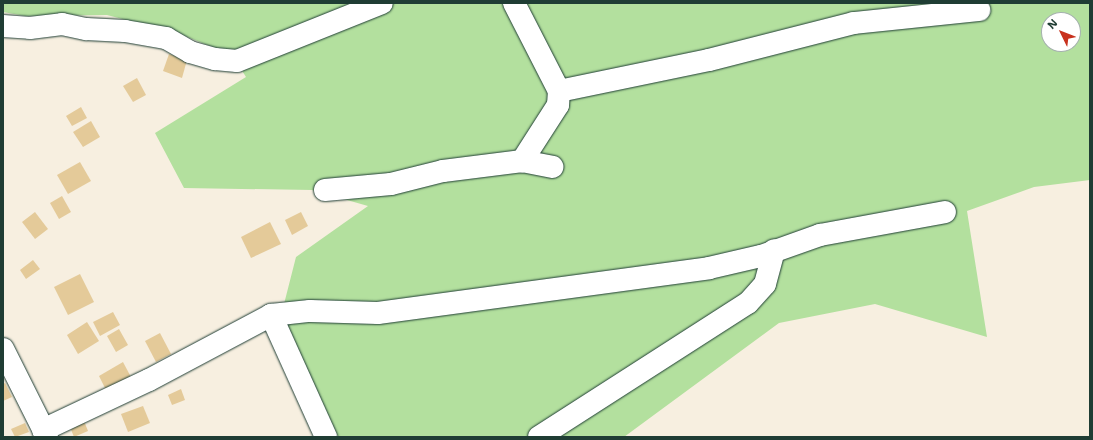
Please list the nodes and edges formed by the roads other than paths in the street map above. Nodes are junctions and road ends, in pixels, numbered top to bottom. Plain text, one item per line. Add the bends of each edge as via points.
1 (382, 3) edge
2 (514, 3) edge
3 (979, 10) dead end
4 (3, 26) edge
5 (559, 91) junction
6 (522, 161) junction
7 (552, 167) dead end
8 (325, 190) dead end
9 (945, 212) dead end
10 (774, 250) junction
11 (271, 315) junction
12 (3, 349) edge
13 (45, 433) edge
14 (326, 437) edge
15 (539, 437) edge

1 - 4 street via 237,61 215,59 190,52 166,38 132,32 86,30 62,24 30,28
2 - 5 street
3 - 5 street via 854,24 702,62
5 - 6 street via 558,105
6 - 7 street
6 - 8 street via 443,171 391,184
9 - 10 street via 820,235
10 - 11 street via 761,256 709,268 378,314 310,310
10 - 15 street via 765,284 748,303
11 - 13 street
11 - 14 street
12 - 13 street

